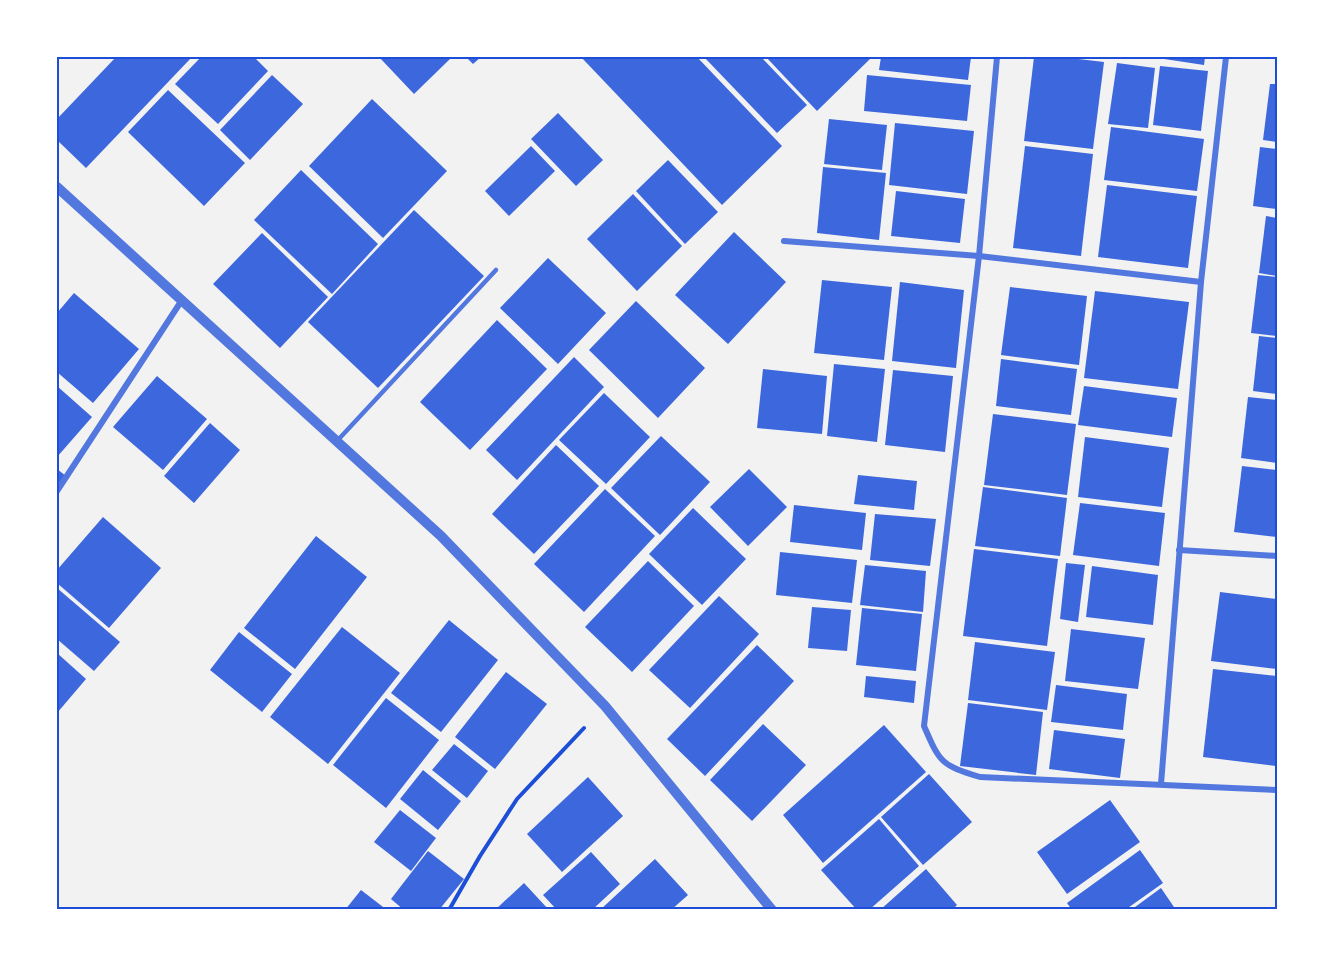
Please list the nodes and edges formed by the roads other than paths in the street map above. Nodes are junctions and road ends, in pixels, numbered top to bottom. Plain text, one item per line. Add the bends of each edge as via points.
1 (997, 57) edge
2 (1226, 57) edge
3 (57, 187) edge
4 (784, 241) dead end
5 (979, 256) junction
6 (496, 270) dead end
7 (1201, 282) junction
8 (182, 300) junction
9 (337, 441) junction
10 (57, 491) edge
11 (1179, 550) junction
12 (1277, 556) edge
13 (1161, 784) junction
14 (1277, 790) edge
15 (772, 910) edge

1 - 5 street
2 - 7 street
3 - 8 street
4 - 5 street
5 - 7 street
5 - 13 street via 924,726 936,754 951,768 980,777
6 - 9 lane
7 - 11 street
8 - 9 street
8 - 10 street
9 - 15 street via 441,536 605,706
11 - 12 street
11 - 13 street
13 - 14 street

